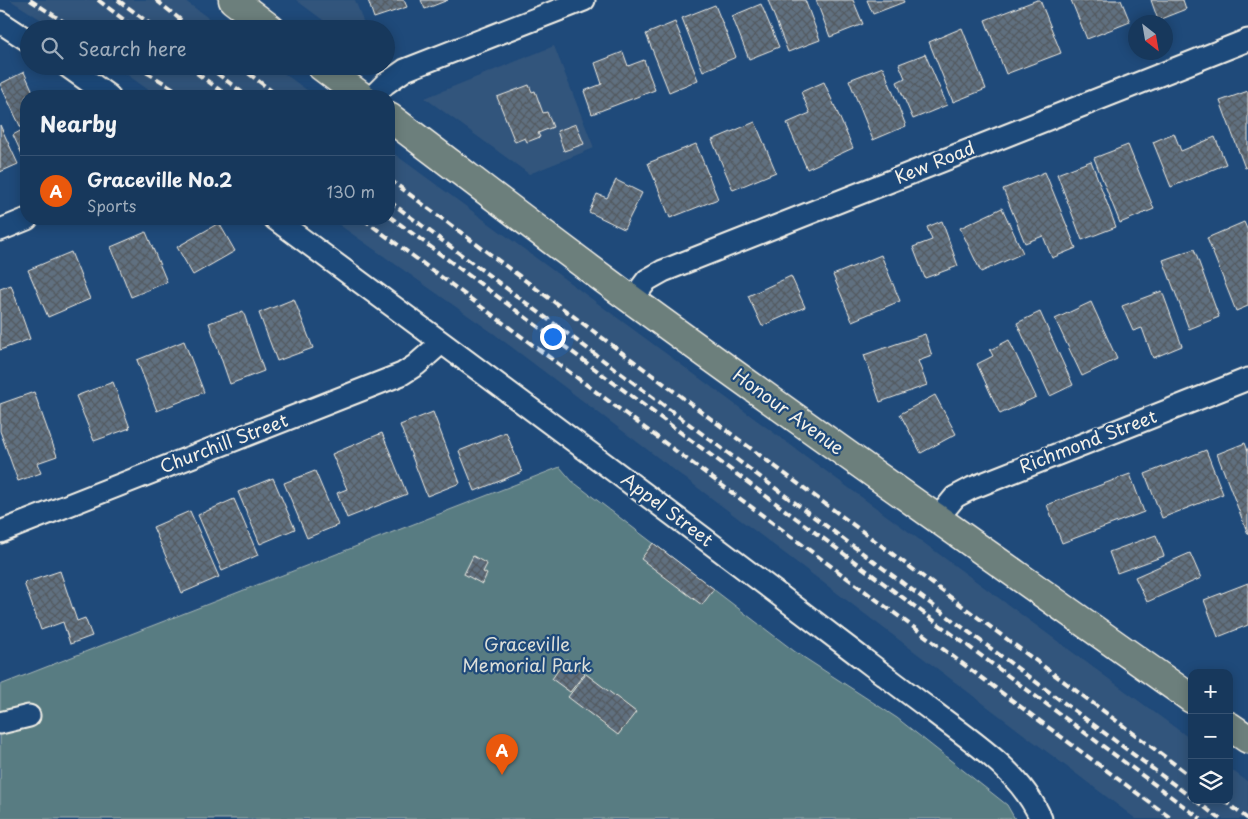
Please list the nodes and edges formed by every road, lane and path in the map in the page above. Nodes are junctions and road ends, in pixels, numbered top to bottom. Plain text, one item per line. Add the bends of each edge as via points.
1 (233, 0) edge
2 (584, 0) edge
3 (259, 20) edge
4 (0, 22) edge
5 (20, 35) edge
6 (1248, 40) edge
7 (80, 75) edge
8 (333, 75) edge
9 (101, 90) edge
10 (353, 90) edge
11 (379, 90) edge
12 (395, 122) edge
13 (20, 222) edge
14 (284, 225) edge
15 (0, 230) edge
16 (632, 300) junction
17 (441, 342) junction
18 (1248, 379) edge
19 (937, 519) junction
20 (0, 532) edge
21 (1188, 696) edge
22 (30, 716) dead end
23 (0, 723) edge
24 (1233, 729) edge
25 (1248, 740) edge
26 (1041, 819) edge

1 - 3 main road
2 - 11 street via 405,70
4 - 5 street
6 - 16 street, Kew Road via 662,271 648,280
7 - 9 street
8 - 10 main road
12 - 16 main road, Honour Avenue
13 - 15 street
14 - 17 street, Appel Street
16 - 19 main road, Honour Avenue
17 - 20 street, Churchill Street via 402,374
17 - 26 street, Appel Street via 669,511 977,747 1018,782
18 - 19 street, Richmond Street via 972,488 955,497
19 - 21 main road, Honour Avenue
22 - 23 street
24 - 25 main road

